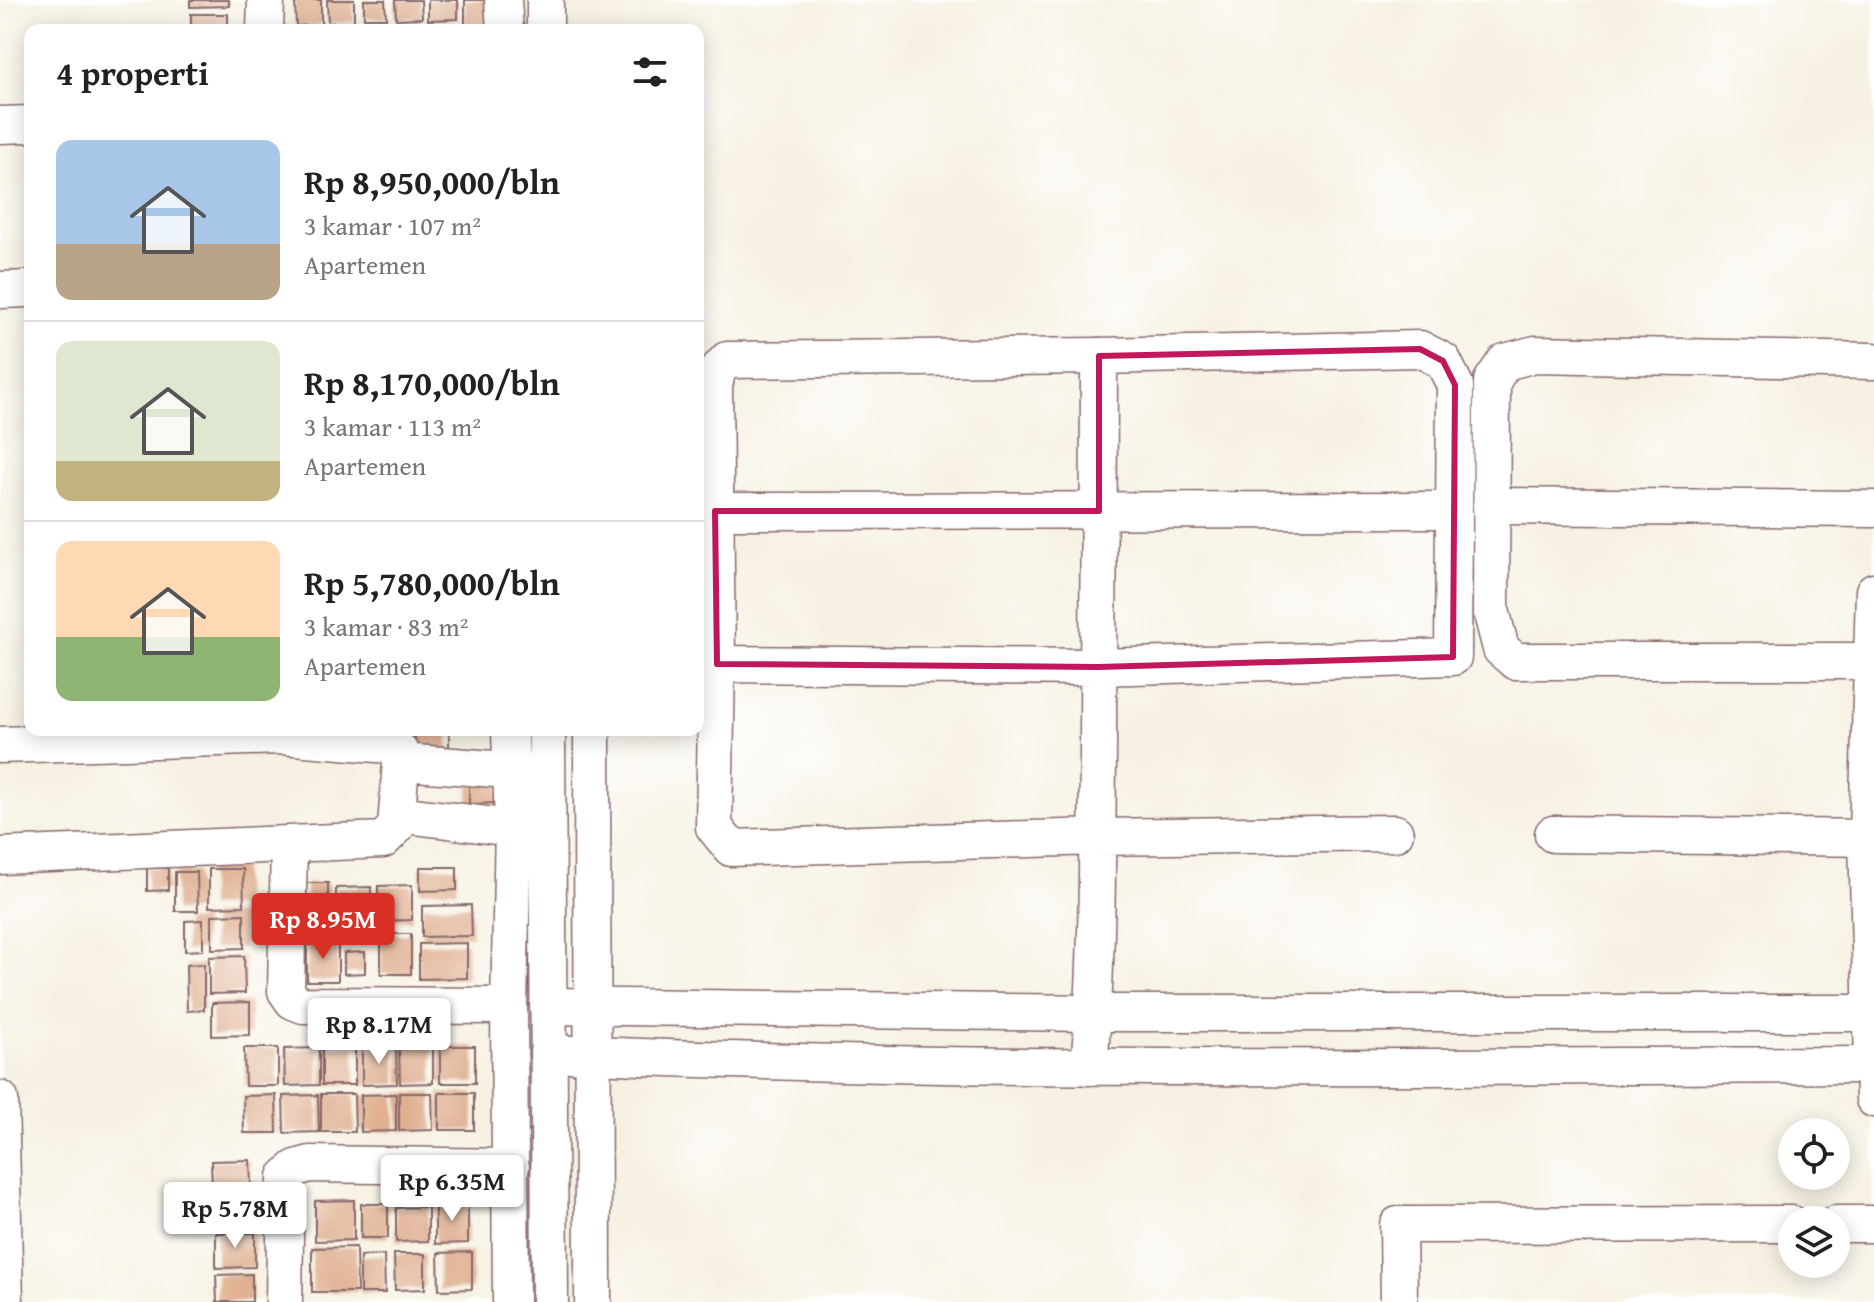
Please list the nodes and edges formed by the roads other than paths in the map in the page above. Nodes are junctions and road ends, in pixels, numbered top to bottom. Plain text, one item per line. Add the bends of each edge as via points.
1 (266, 0) edge
2 (503, 0) edge
3 (545, 0) edge
4 (265, 24) edge
5 (505, 24) edge
6 (545, 24) edge
7 (24, 124) edge
8 (0, 125) edge
9 (24, 289) edge
10 (0, 290) edge
11 (1099, 356) junction
12 (1874, 361) edge
13 (1491, 506) junction
14 (1874, 509) edge
15 (1453, 510) junction
16 (715, 511) junction
17 (1099, 511) junction
18 (1874, 591) edge
19 (1873, 660) edge
20 (717, 664) junction
21 (1098, 667) junction
22 (212, 736) edge
23 (309, 736) edge
24 (510, 736) edge
25 (547, 736) edge
26 (592, 736) edge
27 (0, 745) edge
28 (401, 762) junction
29 (512, 771) junction
30 (548, 773) junction
31 (398, 814) junction
32 (530, 830) junction
33 (1395, 833) dead end
34 (1553, 834) dead end
35 (1097, 837) junction
36 (1870, 838) edge
37 (289, 845) junction
38 (0, 856) edge
39 (509, 1006) junction
40 (548, 1006) junction
41 (592, 1006) junction
42 (1094, 1013) junction
43 (1873, 1013) edge
44 (548, 1053) junction
45 (593, 1055) junction
46 (1874, 1065) edge
47 (1089, 1067) junction
48 (0, 1099) edge
49 (1874, 1099) edge
50 (511, 1167) junction
51 (1778, 1224) edge
52 (1850, 1224) edge
53 (1874, 1224) edge
54 (5, 1302) edge
55 (284, 1302) edge
56 (511, 1302) edge
57 (550, 1302) edge
58 (593, 1302) edge
59 (1399, 1302) edge

1 - 4 street
2 - 5 street
3 - 6 street
7 - 8 street
9 - 10 street
11 - 15 street via 1420,349 1443,361 1455,385
11 - 16 street via 727,360 717,371 714,387
11 - 17 street
12 - 13 street via 1535,354 1505,362 1492,381
13 - 14 street
13 - 19 street via 1491,610 1501,649 1515,661
15 - 17 street
15 - 21 street via 1453,657
16 - 17 street
16 - 20 street
17 - 21 street
18 - 19 street
19 - 36 street
20 - 21 street
20 - 35 street via 714,827 731,848
21 - 35 street
22 - 27 street
23 - 28 street via 389,745 399,750
24 - 29 street
25 - 30 street
26 - 41 street
28 - 29 street
28 - 31 street
29 - 30 street
29 - 32 street
30 - 32 street
31 - 32 street
31 - 37 street via 396,827 383,840
32 - 39 street
32 - 40 street
33 - 35 street
34 - 36 street
35 - 42 street
36 - 43 street
37 - 38 street
37 - 39 street via 286,991 293,1001
39 - 50 street
40 - 41 street
40 - 44 street
41 - 42 street
41 - 45 street
42 - 43 street
42 - 47 street
43 - 46 street
44 - 45 street
44 - 57 street
45 - 47 street
45 - 58 street
46 - 47 street
46 - 49 street
48 - 54 street
50 - 55 street via 296,1168 286,1177
50 - 56 street
51 - 59 street via 1398,1225
52 - 53 street

